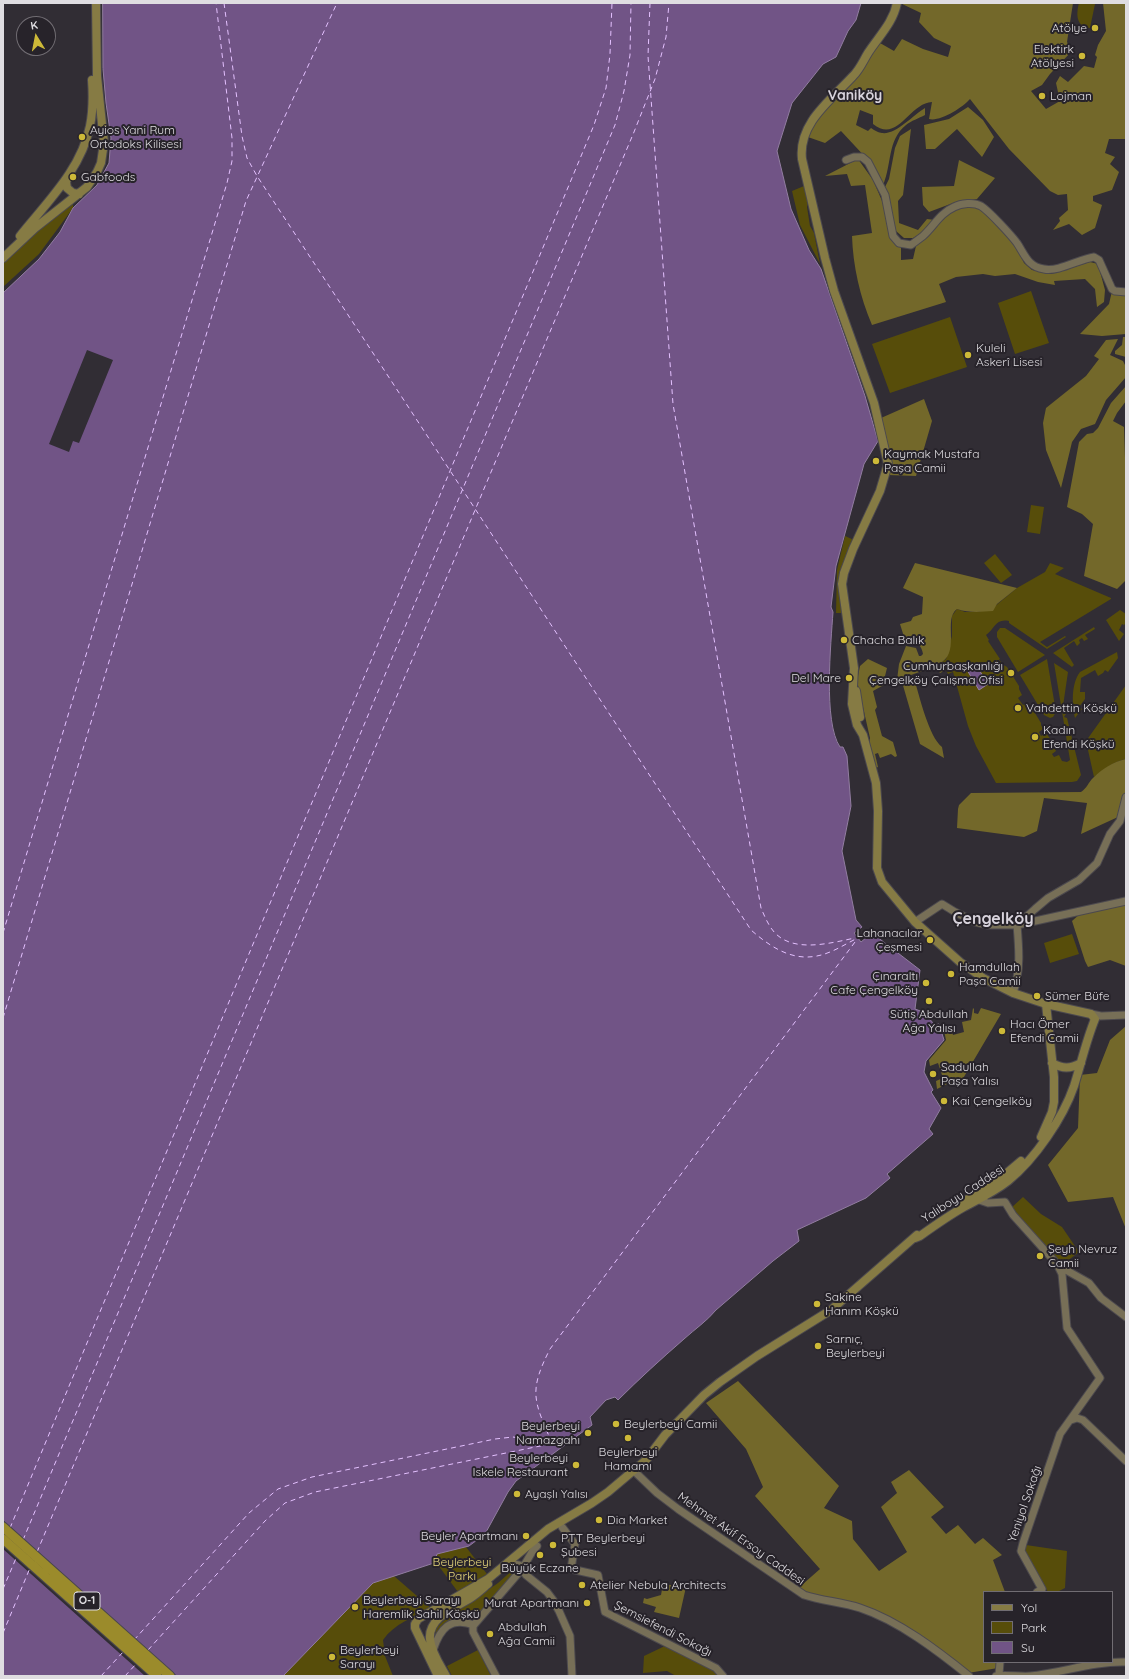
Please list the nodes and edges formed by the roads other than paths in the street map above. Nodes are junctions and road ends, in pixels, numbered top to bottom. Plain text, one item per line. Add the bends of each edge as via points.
1 (91, 3) edge
2 (96, 3) edge
3 (897, 3) edge
4 (846, 160) dead end
5 (68, 176) junction
6 (80, 193) junction
7 (53, 196) junction
8 (61, 207) junction
9 (3, 254) edge
10 (3, 258) edge
11 (1126, 292) edge
12 (1126, 797) edge
13 (1126, 901) edge
14 (915, 922) junction
15 (1017, 925) junction
16 (1013, 993) junction
17 (1046, 1004) junction
18 (1126, 1015) edge
19 (1096, 1016) junction
20 (1052, 1063) junction
21 (1081, 1063) junction
22 (1054, 1077) junction
23 (1075, 1081) junction
24 (979, 1200) junction
25 (915, 1238) junction
26 (1057, 1264) junction
27 (1126, 1318) edge
28 (1071, 1420) junction
29 (1126, 1461) edge
30 (634, 1471) junction
31 (3, 1527) edge
32 (562, 1527) dead end
33 (3, 1539) edge
34 (537, 1546) dead end
35 (513, 1564) junction
36 (522, 1569) junction
37 (1039, 1591) edge
38 (421, 1618) junction
39 (474, 1625) junction
40 (432, 1630) junction
41 (417, 1634) junction
42 (433, 1650) junction
43 (1113, 1662) edge
44 (1126, 1662) edge
45 (1000, 1663) edge
46 (1107, 1663) edge
47 (157, 1676) edge
48 (170, 1676) edge
49 (438, 1676) edge
50 (446, 1676) edge
51 (496, 1676) edge
52 (572, 1676) edge
53 (723, 1676) edge
54 (969, 1676) edge
55 (998, 1676) edge

1 - 5 main road via 90,126 81,152
2 - 6 main road via 98,89 104,148 101,163 91,181
3 - 14 main road via 892,20 857,71 828,101 806,130 801,149 834,291 874,403 888,464 880,491 853,549 842,584 864,740 876,783 878,874
4 - 11 street via 862,157 868,162 885,195 893,236 899,243 911,245 944,213 955,206 980,206 1008,232 1018,244 1025,259 1035,267 1046,270 1094,257 1099,260 1112,289
5 - 6 main road via 68,188 73,193
5 - 7 main road
6 - 8 main road
7 - 8 main road via 60,200
7 - 9 main road
8 - 10 main road
12 - 15 street via 1120,821 1110,834 1097,864 1079,880 1039,905
13 - 15 street
14 - 15 street via 942,904 975,922 988,925
14 - 16 main road via 960,962 983,978
15 - 16 street via 1020,952 1017,982
16 - 17 main road
17 - 19 main road
17 - 20 main road, Yalıboyu Caddesi
18 - 19 street
19 - 21 main road, Yalıboyu Caddesi
20 - 21 main road via 1063,1068 1071,1068
20 - 22 main road, Yalıboyu Caddesi
21 - 23 main road, Yalıboyu Caddesi
22 - 23 main road via 1059,1072 1067,1073
22 - 25 main road, Yalıboyu Caddesi via 1052,1112 1040,1140 1033,1149 1009,1172
23 - 24 main road, Yalıboyu Caddesi via 1059,1116 1028,1160 1008,1181
24 - 25 main road, Yalıboyu Caddesi
24 - 26 street via 988,1203 1005,1202 1013,1215
25 - 30 main road, Yalıboyu Caddesi via 831,1310 699,1402 665,1435 650,1456
26 - 27 street via 1089,1283 1101,1298
26 - 28 street via 1062,1274 1067,1328 1100,1378
28 - 29 street via 1082,1419
28 - 37 street, Yeniyol Sokağı via 1060,1434 1021,1551 1042,1589
30 - 35 main road via 632,1478 609,1496 555,1527
30 - 38 main road, Yalıboyu Caddesi via 592,1503 548,1528 488,1579
30 - 54 street, Mehmet Akif Ersoy Caddesi via 678,1509 804,1595 860,1608 882,1617 942,1654
31 - 48 highway, O-1
32 - 53 street, Şemsiefendi Sokağı via 575,1544 571,1569 598,1575 604,1612 716,1668
33 - 47 highway, O-1
34 - 36 street
35 - 36 street
35 - 40 main road via 471,1598 444,1614
36 - 39 street
36 - 52 street via 553,1600 562,1617 570,1636
38 - 40 main road via 429,1620
38 - 41 main road via 415,1624
39 - 42 street via 458,1622 446,1626 439,1633
39 - 51 street via 473,1632
40 - 41 main road via 422,1635
40 - 42 main road via 430,1640
41 - 49 main road
42 - 50 main road
43 - 44 street
45 - 55 street
46 - 55 street via 1031,1676

